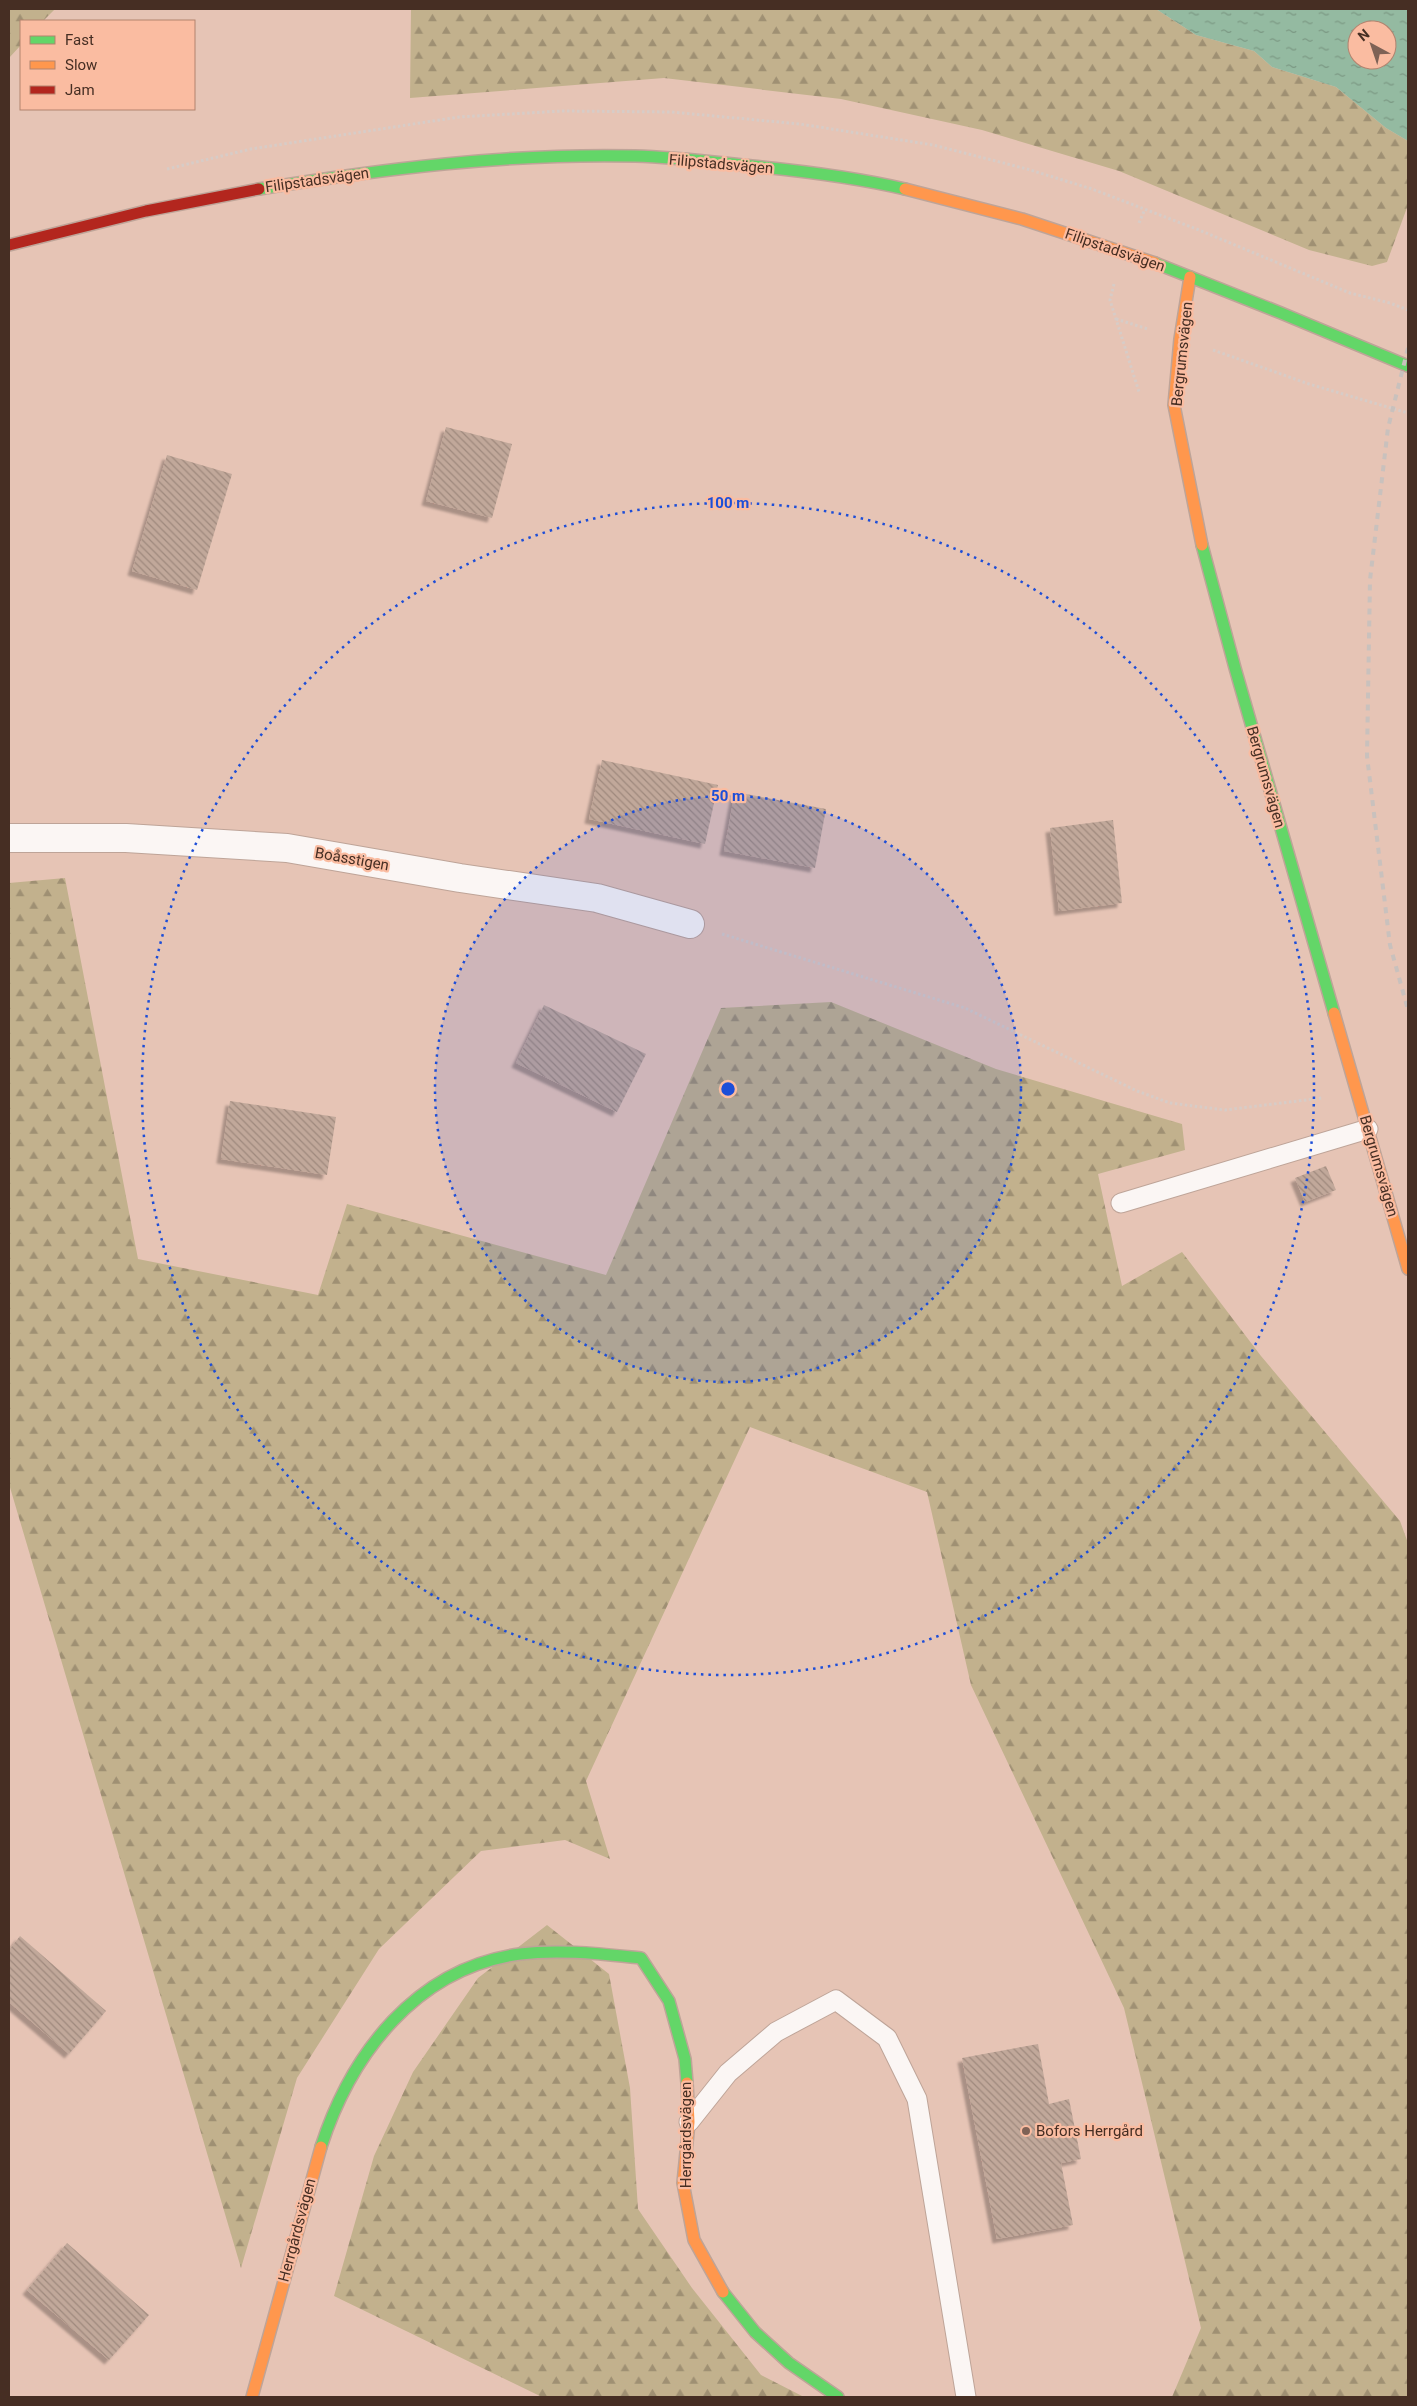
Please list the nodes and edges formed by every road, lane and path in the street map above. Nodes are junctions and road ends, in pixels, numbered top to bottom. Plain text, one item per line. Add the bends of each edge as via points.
1 (1145, 209) dead end
2 (9, 245) edge
3 (1190, 277) junction
4 (1408, 310) edge
5 (1115, 319) dead end
6 (1180, 339) junction
7 (1408, 366) edge
8 (1408, 413) edge
9 (9, 838) edge
10 (690, 924) joint
11 (1357, 1092) junction
12 (1368, 1129) junction
13 (1121, 1203) dead end
14 (1408, 1269) edge
15 (688, 2122) junction
16 (252, 2397) edge
17 (838, 2397) edge
18 (966, 2397) edge

1 - 4 path via 1332,286
2 - 3 street, Filipstadsvägen via 165,206 280,184 517,158 626,156 805,171 886,184 970,203 1083,238
3 - 6 street, Bergrumsvägen
3 - 7 street, Filipstadsvägen
5 - 6 path
6 - 8 path via 1309,384
6 - 11 street, Bergrumsvägen via 1174,406 1197,525
9 - 10 street, Boåsstigen via 126,838 286,848 596,898
10 - 11 path via 965,1008 1137,1091 1170,1103 1225,1110
11 - 12 street, Bergrumsvägen
12 - 13 lane
12 - 14 street, Bergrumsvägen
15 - 16 street, Herrgårdsvägen via 685,2059 669,2001 641,1958 558,1950 501,1957 450,1975 405,2007 369,2045 344,2085 322,2139
15 - 17 street, Herrgårdsvägen via 683,2183 694,2240 718,2286 755,2332 789,2363
15 - 18 lane via 728,2073 776,2032 836,2000 887,2038 917,2099

